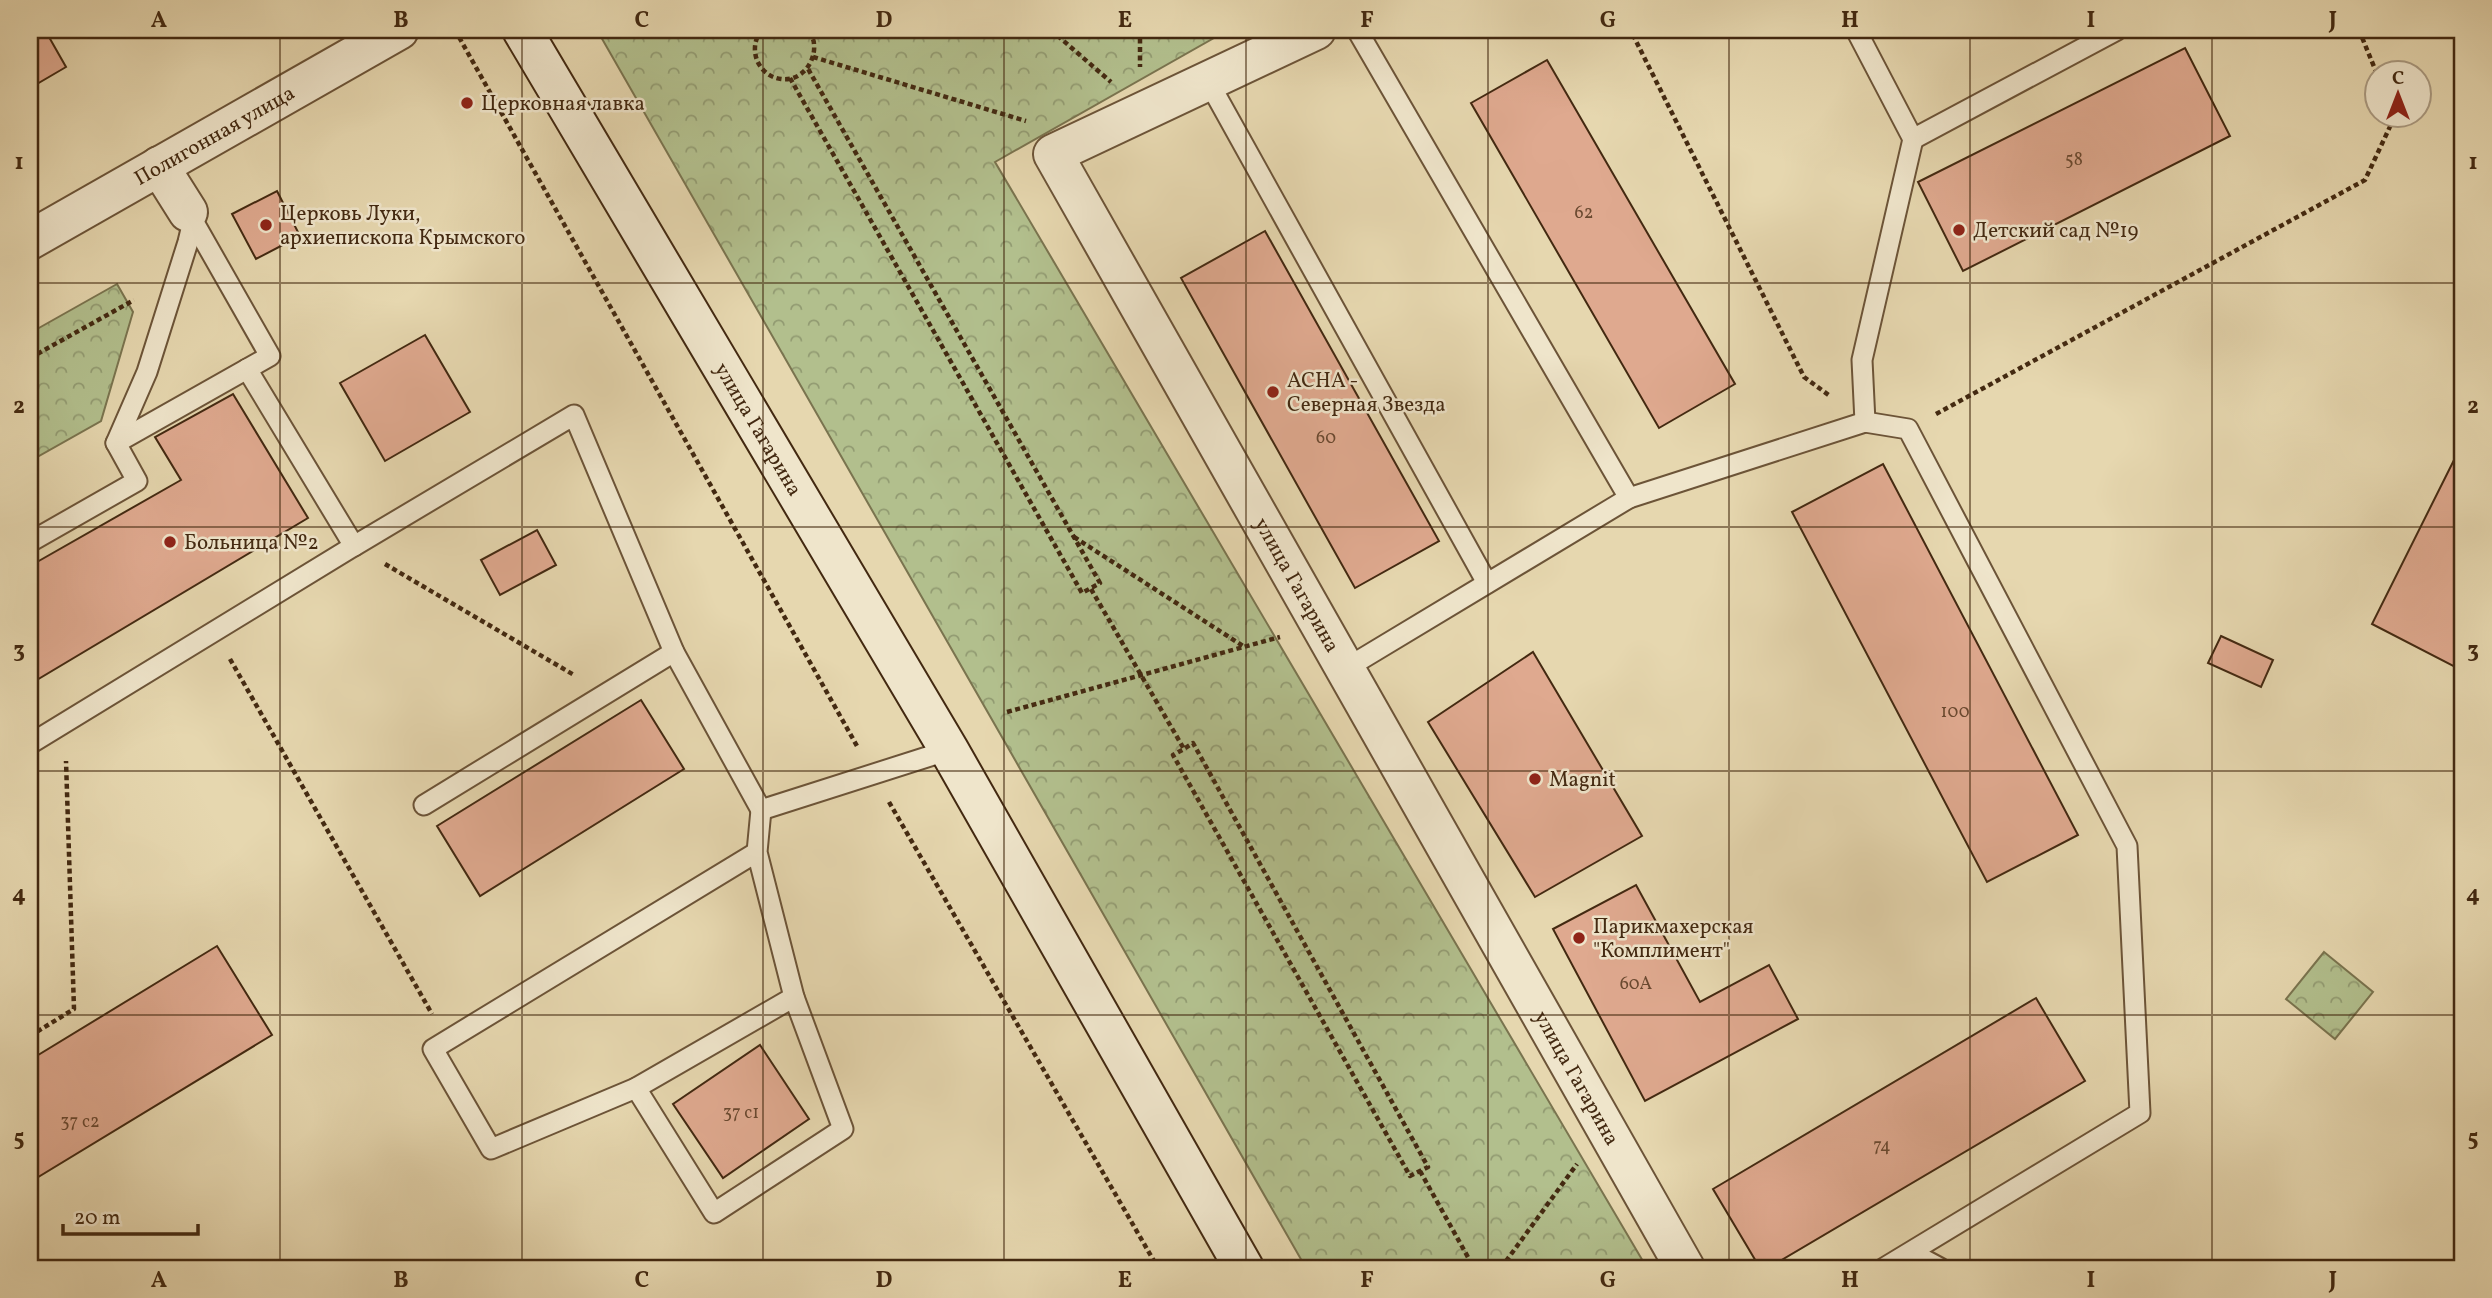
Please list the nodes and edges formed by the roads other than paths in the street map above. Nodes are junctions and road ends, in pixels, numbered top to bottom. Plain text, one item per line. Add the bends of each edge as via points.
1 (399, 30) edge
2 (522, 30) edge
3 (1316, 30) edge
4 (1357, 30) edge
5 (1856, 30) edge
6 (2117, 30) edge
7 (1208, 81) junction
8 (1913, 139) junction
9 (159, 166) junction
10 (190, 217) junction
11 (30, 240) edge
12 (247, 369) junction
13 (1865, 422) junction
14 (116, 443) junction
15 (1629, 498) junction
16 (30, 542) edge
17 (354, 546) junction
18 (1487, 583) junction
19 (674, 652) junction
20 (1345, 668) junction
21 (30, 744) edge
22 (948, 750) junction
23 (424, 805) dead end
24 (761, 810) junction
25 (757, 852) junction
26 (794, 997) junction
27 (636, 1088) junction
28 (1916, 1261) edge
29 (1244, 1268) edge
30 (1685, 1268) edge
31 (1884, 1268) edge
32 (1940, 1268) edge

1 - 9 street, Полигонная улица
2 - 22 street, улица Гагарина
3 - 7 street, улица Гагарина
4 - 15 lane
5 - 8 lane
6 - 8 lane
7 - 18 lane
7 - 20 street, улица Гагарина via 1054,154
8 - 13 lane via 1863,360
9 - 10 street
9 - 11 street, Полигонная улица
10 - 12 lane via 271,356
10 - 14 lane via 188,242 147,372
12 - 14 lane
12 - 17 lane
13 - 15 lane
13 - 28 lane via 1908,429 2127,846 2140,1113
14 - 16 lane via 137,481
15 - 18 lane
17 - 19 lane via 574,415
17 - 21 lane
18 - 20 lane
19 - 23 lane
19 - 24 lane
20 - 30 street, улица Гагарина
22 - 24 lane
22 - 29 street, улица Гагарина
24 - 25 lane
25 - 26 lane
25 - 27 lane via 433,1049 491,1149
26 - 27 lane
26 - 27 lane via 843,1129 714,1213
28 - 31 lane
28 - 32 lane

